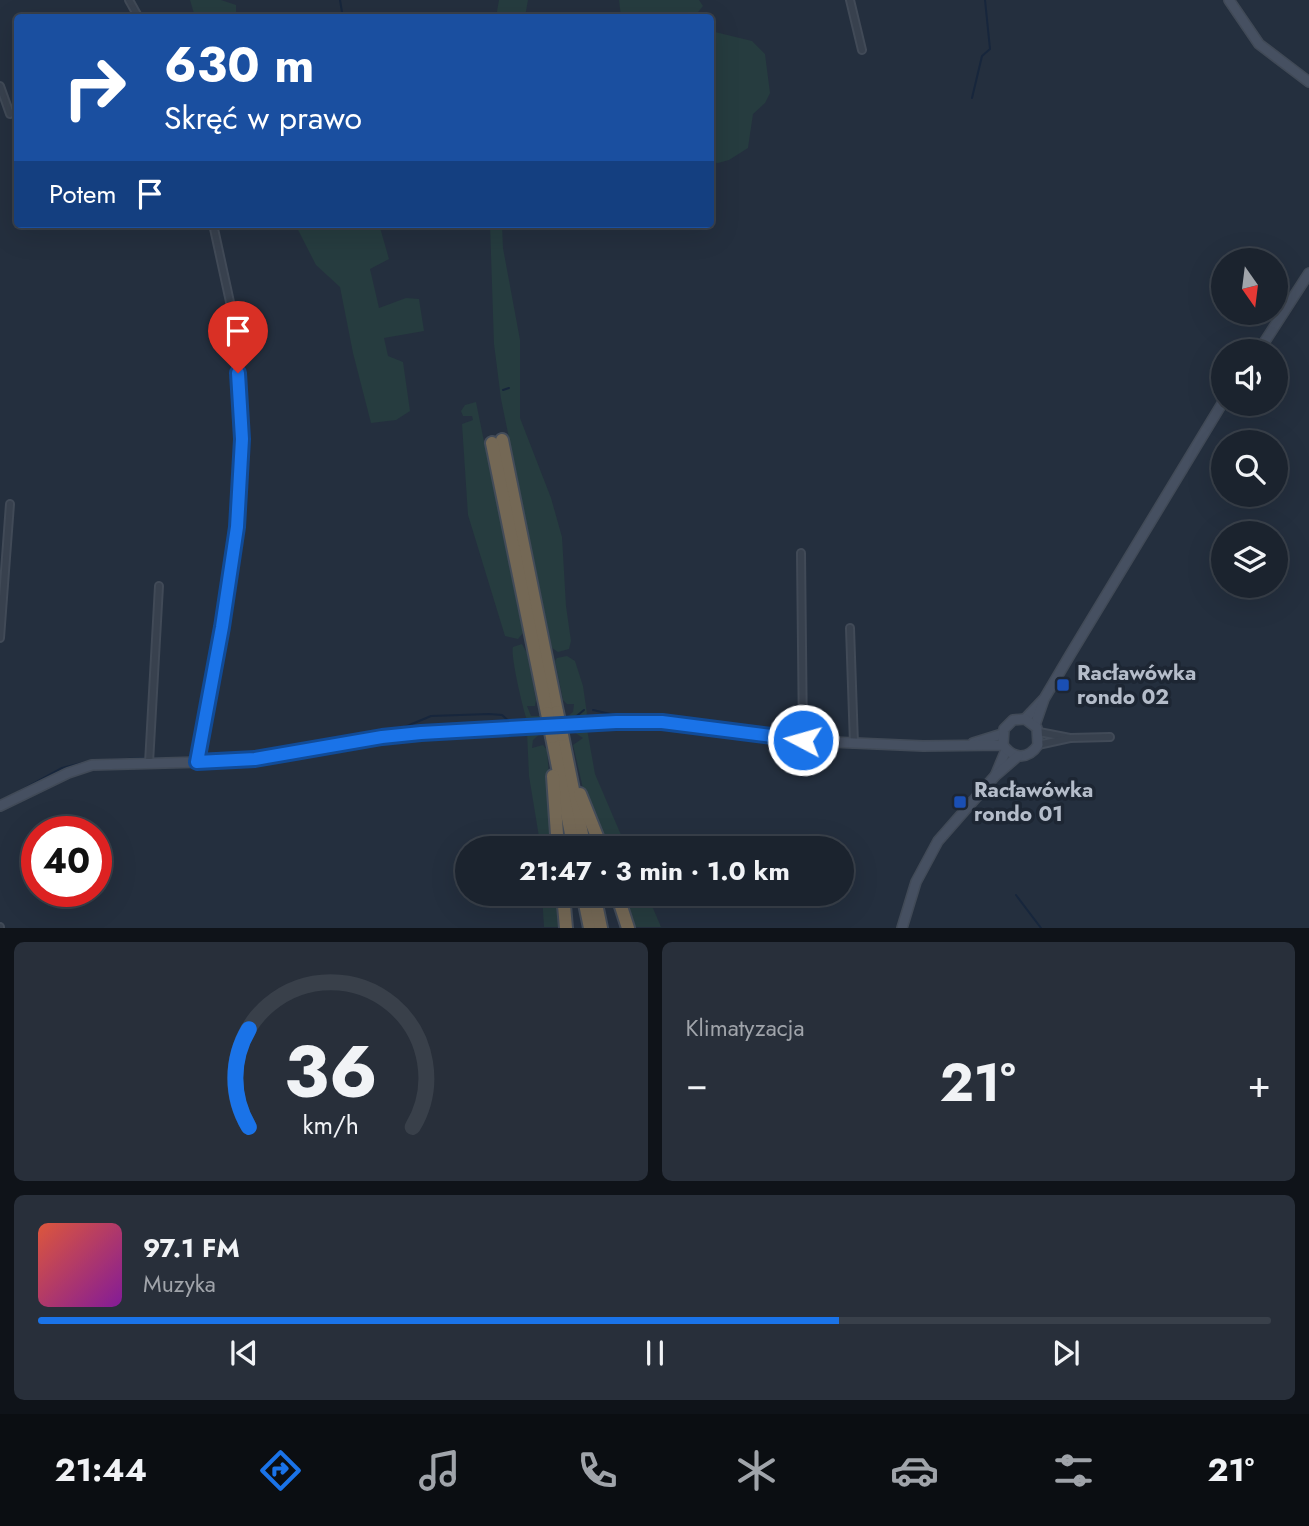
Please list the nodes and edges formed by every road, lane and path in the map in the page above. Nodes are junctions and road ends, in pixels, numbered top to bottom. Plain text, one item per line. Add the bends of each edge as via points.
1 (850, 0) edge
2 (1229, 0) edge
3 (862, 50) dead end
4 (1309, 82) edge
5 (0, 86) edge
6 (10, 114) dead end
7 (214, 228) edge
8 (1309, 273) edge
9 (1266, 339) edge
10 (1214, 416) edge
11 (497, 442) dead end
12 (10, 504) dead end
13 (801, 553) dead end
14 (159, 586) dead end
15 (850, 628) dead end
16 (0, 638) edge
17 (1044, 699) junction
18 (1025, 719) junction
19 (1037, 729) junction
20 (1002, 734) junction
21 (557, 736) junction
22 (1110, 737) dead end
23 (1070, 738) junction
24 (803, 740) junction
25 (854, 744) junction
26 (971, 744) junction
27 (1038, 745) junction
28 (1005, 747) junction
29 (1018, 756) junction
30 (567, 761) junction
31 (197, 762) junction
32 (149, 763) junction
33 (995, 776) junction
34 (0, 806) edge
35 (558, 836) edge
36 (572, 836) edge
37 (582, 836) edge
38 (597, 836) edge
39 (564, 906) edge
40 (585, 906) edge
41 (596, 906) edge
42 (621, 906) edge
43 (566, 928) edge
44 (590, 928) edge
45 (601, 928) edge
46 (628, 928) edge
47 (902, 928) edge

1 - 3 street
2 - 4 street via 1259,44
5 - 6 street
7 - 31 street via 230,302 242,439 237,527
8 - 9 street
10 - 17 street
11 - 21 highway, bridge
12 - 16 street
13 - 24 street
14 - 32 street
15 - 25 street
17 - 18 street
17 - 19 street
18 - 19 street
18 - 20 street via 1013,720
19 - 23 street
19 - 27 street
20 - 26 street
20 - 28 street
21 - 30 highway
21 - 35 highway
21 - 36 highway
22 - 23 street
23 - 27 street
24 - 25 street
24 - 31 street via 662,722 616,722 410,734 255,759
25 - 26 street
26 - 28 street
27 - 29 street via 1031,753
28 - 29 street
28 - 33 street
29 - 33 street
30 - 37 highway
30 - 38 highway
31 - 32 street
32 - 34 street via 77,769
33 - 47 street via 930,853
39 - 43 highway
40 - 44 highway
41 - 45 highway
42 - 46 highway

